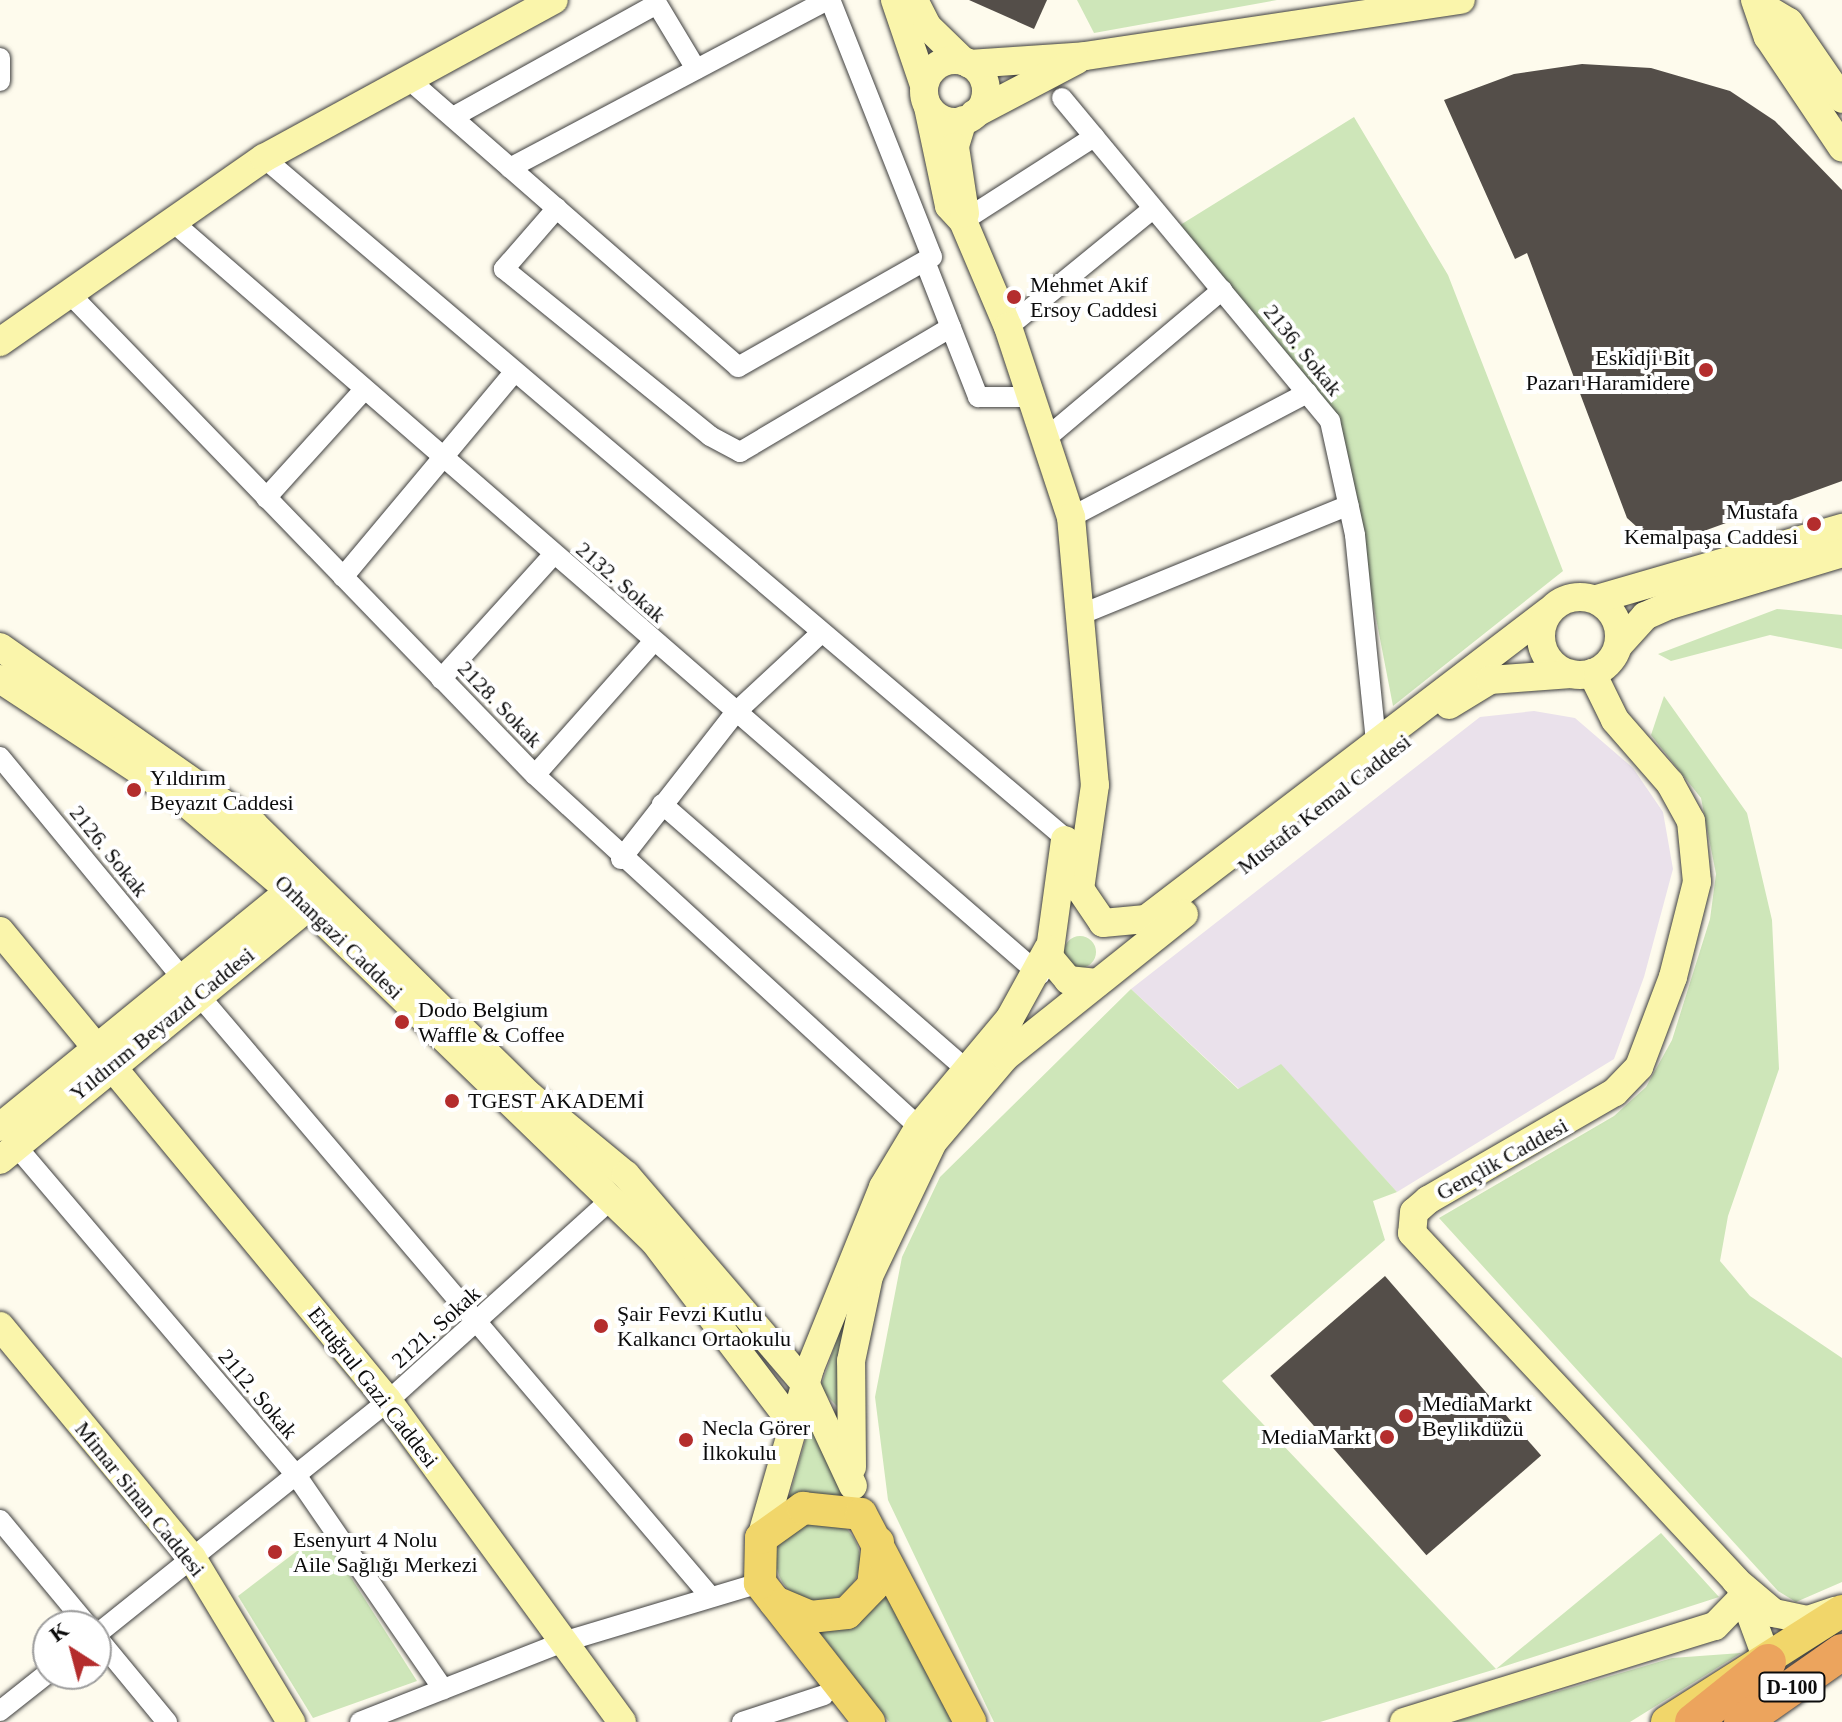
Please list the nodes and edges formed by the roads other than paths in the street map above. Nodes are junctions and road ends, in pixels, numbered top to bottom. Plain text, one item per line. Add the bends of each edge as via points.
1 (554, 0) edge
2 (828, 0) edge
3 (895, 0) edge
4 (914, 0) edge
5 (1461, 0) edge
6 (1756, 2) edge
7 (1085, 56) junction
8 (0, 58) edge
9 (966, 62) junction
10 (696, 69) junction
11 (406, 77) junction
12 (0, 81) edge
13 (926, 96) junction
14 (1062, 98) dead end
15 (1842, 99) edge
16 (453, 117) junction
17 (969, 117) junction
18 (1094, 137) junction
19 (1842, 147) edge
20 (264, 158) junction
21 (510, 168) junction
22 (557, 208) junction
23 (1150, 211) junction
24 (963, 221) junction
25 (173, 222) junction
26 (926, 264) junction
27 (1222, 290) junction
28 (69, 293) junction
29 (951, 327) junction
30 (1008, 327) junction
31 (3, 333) edge
32 (513, 374) junction
33 (363, 391) junction
34 (1307, 393) junction
35 (1030, 397) junction
36 (1044, 440) junction
37 (443, 460) junction
38 (266, 498) junction
39 (1349, 505) junction
40 (1071, 517) junction
41 (1842, 528) edge
42 (1842, 553) edge
43 (553, 555) junction
44 (343, 577) junction
45 (1597, 599) junction
46 (1549, 611) junction
47 (1082, 614) junction
48 (820, 634) junction
49 (654, 641) junction
50 (1619, 645) junction
51 (0, 647) edge
52 (1582, 673) junction
53 (0, 679) edge
54 (441, 679) junction
55 (736, 712) junction
56 (1376, 740) junction
57 (1092, 756) junction
58 (0, 757) edge
59 (535, 775) junction
60 (662, 804) junction
61 (1065, 838) junction
62 (621, 859) junction
63 (308, 890) junction
64 (1098, 919) junction
65 (0, 931) edge
66 (1047, 949) junction
67 (1102, 979) junction
68 (189, 984) junction
69 (104, 1054) junction
70 (967, 1070) junction
71 (919, 1127) junction
72 (4, 1136) edge
73 (613, 1198) junction
74 (477, 1323) junction
75 (0, 1326) edge
76 (806, 1385) junction
77 (388, 1401) junction
78 (792, 1423) junction
79 (296, 1475) junction
80 (857, 1500) junction
81 (0, 1520) edge
82 (761, 1538) junction
83 (878, 1542) junction
84 (192, 1558) junction
85 (1741, 1588) junction
86 (768, 1592) junction
87 (709, 1595) junction
88 (1842, 1609) edge
89 (75, 1610) edge
90 (112, 1622) edge
91 (563, 1642) junction
92 (810, 1648) junction
93 (1842, 1652) edge
94 (112, 1655) edge
95 (1768, 1662) junction
96 (32, 1685) edge
97 (443, 1689) junction
98 (824, 1695) junction
99 (1, 1707) edge
100 (969, 1718) edge
101 (167, 1722) edge
102 (291, 1722) edge
103 (360, 1722) edge
104 (622, 1722) edge
105 (742, 1722) edge
106 (842, 1722) edge
107 (869, 1722) edge
108 (1404, 1722) edge
109 (1667, 1722) edge
110 (1693, 1722) edge
111 (1742, 1722) edge

1 - 11 main road
2 - 10 street
2 - 26 street via 932,257
3 - 13 main road
4 - 9 main road via 927,26
5 - 7 main road
6 - 15 main road via 1789,22
6 - 19 main road via 1768,37
7 - 9 main road
7 - 17 main road
8 - 12 street
9 - 13 main road via 942,62
9 - 17 main road via 986,91
10 - 16 street via 657,4
10 - 21 street
11 - 16 street
11 - 20 main road
13 - 17 main road via 944,120
13 - 24 main road via 949,206
14 - 18 street, 2136. Sokak
16 - 21 street
17 - 24 main road via 955,147 968,201
18 - 23 street, 2136. Sokak
18 - 24 street
20 - 25 main road
20 - 32 street
21 - 22 street
22 - 26 street via 738,367
22 - 29 street via 504,269 710,436 740,452
23 - 27 street, 2136. Sokak
23 - 30 street
24 - 30 main road
25 - 28 main road
25 - 33 street, 2132. Sokak
26 - 29 street
27 - 34 street, 2136. Sokak
27 - 36 street
28 - 31 main road
28 - 38 street, 2128. Sokak
29 - 35 street via 978,397
30 - 35 main road
32 - 37 street
32 - 48 street
33 - 37 street, 2132. Sokak
33 - 38 street
34 - 39 street, 2136. Sokak via 1330,421
34 - 40 street
35 - 36 main road
36 - 40 main road
37 - 43 street, 2132. Sokak
37 - 44 street
38 - 44 street, 2128. Sokak
39 - 47 street
39 - 56 street, 2136. Sokak
40 - 47 main road
41 - 45 main road
42 - 50 main road via 1670,605 1645,616
43 - 49 street, 2132. Sokak
43 - 54 street
44 - 54 street, 2128. Sokak
45 - 46 main road via 1575,596
45 - 50 main road via 1614,621
46 - 52 main road via 1543,647
46 - 56 main road, Mustafa Kemal Caddesi
47 - 57 main road
48 - 55 street
48 - 61 street
49 - 55 street, 2132. Sokak
49 - 59 street
50 - 52 main road
51 - 63 main road via 185,773
52 - 67 main road, Mustafa Kemal Caddesi via 1490,680 1465,693
52 - 85 main road, Gençlik Caddesi via 1670,783 1691,821 1697,882 1673,977 1639,1067 1615,1092 1428,1200 1414,1212 1412,1233
53 - 63 main road, Orhangazi Caddesi via 178,796
54 - 59 street, 2128. Sokak
55 - 60 street
55 - 66 street, 2132. Sokak
56 - 64 main road, Mustafa Kemal Caddesi via 1146,919
57 - 61 main road via 1077,783
57 - 64 main road via 1095,785 1078,870
58 - 68 street, 2126. Sokak
59 - 62 street, 2128. Sokak
60 - 62 street
60 - 70 street
61 - 66 main road
62 - 71 street, 2128. Sokak
63 - 68 main road, Yıldırım Beyazıd Caddesi
63 - 73 main road, Orhangazi Caddesi via 505,1103
63 - 76 main road via 663,1212
64 - 66 main road via 1069,912
64 - 67 main road via 1115,947
65 - 69 main road, Ertuğrul Gazi Caddesi
66 - 67 main road via 1060,973
66 - 70 main road
67 - 80 main road via 1005,1057 956,1108 887,1229 851,1361
68 - 69 main road, Yıldırım Beyazıd Caddesi
68 - 74 street, 2126. Sokak
69 - 72 main road, Yıldırım Beyazıd Caddesi
69 - 77 main road, Ertuğrul Gazi Caddesi
70 - 71 main road
71 - 76 main road via 859,1237
72 - 79 street, 2112. Sokak
73 - 74 street, 2121. Sokak
73 - 78 main road, Orhangazi Caddesi
74 - 77 street, 2121. Sokak
74 - 87 street, 2126. Sokak
75 - 84 main road, Mimar Sinan Caddesi
76 - 78 main road
76 - 80 main road
77 - 79 street, 2121. Sokak
77 - 91 main road, Ertuğrul Gazi Caddesi
78 - 82 main road
79 - 84 street, 2121. Sokak
79 - 97 street, 2112. Sokak
80 - 82 main road via 803,1508
80 - 83 main road
81 - 89 street
82 - 86 main road
83 - 86 main road via 873,1586 847,1613 810,1617
83 - 100 main road
84 - 90 street, 2121. Sokak
84 - 102 main road, Mimar Sinan Caddesi
85 - 88 main road via 1793,1619
85 - 95 main road
85 - 108 main road via 1715,1626
86 - 87 street
86 - 92 main road
87 - 91 street
88 - 95 main road
91 - 97 street
91 - 104 main road, Ertuğrul Gazi Caddesi
92 - 98 main road
92 - 107 main road
93 - 111 highway, D-100
94 - 101 street
95 - 109 main road
95 - 110 highway
96 - 99 street
97 - 103 street
98 - 105 street
98 - 106 main road

